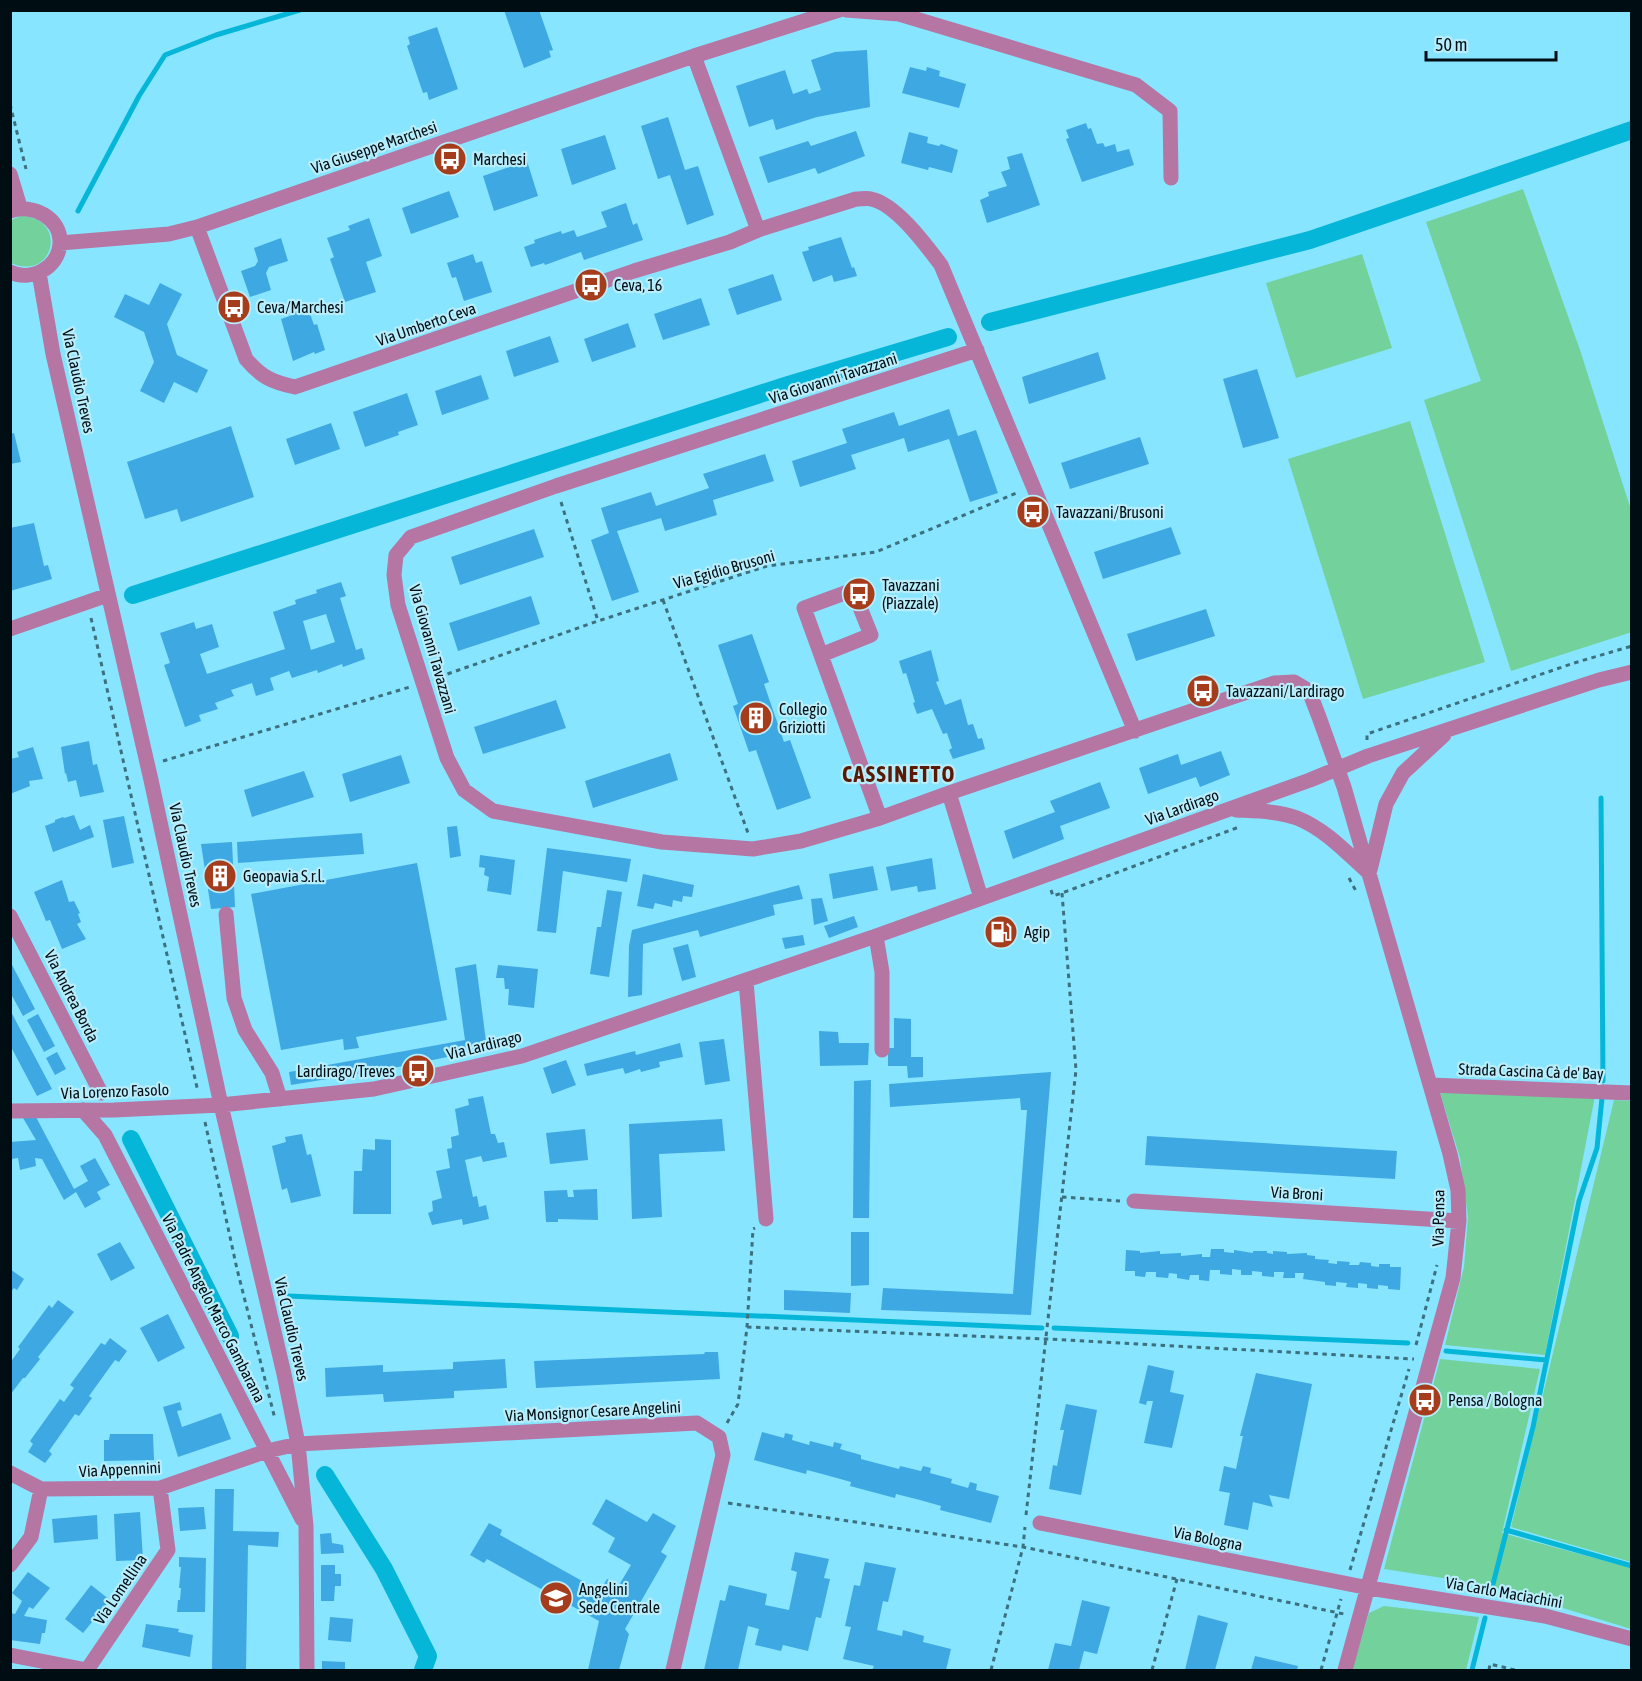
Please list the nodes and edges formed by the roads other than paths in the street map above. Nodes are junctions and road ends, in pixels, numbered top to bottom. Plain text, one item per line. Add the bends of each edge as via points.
1 (839, 10) edge
2 (846, 10) edge
3 (694, 56) junction
4 (11, 176) edge
5 (1171, 178) dead end
6 (15, 209) edge
7 (197, 227) junction
8 (758, 230) junction
9 (60, 243) junction
10 (10, 272) edge
11 (39, 273) junction
12 (976, 350) junction
13 (108, 595) junction
14 (10, 629) edge
15 (821, 655) junction
16 (1632, 672) edge
17 (1451, 729) junction
18 (1135, 731) junction
19 (1337, 768) junction
20 (949, 793) junction
21 (1227, 810) junction
22 (880, 818) junction
23 (1369, 873) junction
24 (981, 898) junction
25 (226, 914) dead end
26 (10, 916) edge
27 (876, 936) junction
28 (746, 981) junction
29 (882, 1050) dead end
30 (1430, 1085) junction
31 (101, 1093) dead end
32 (1632, 1093) edge
33 (280, 1099) junction
34 (221, 1105) junction
35 (83, 1110) junction
36 (10, 1111) edge
37 (1134, 1201) road end
38 (766, 1219) road end
39 (1459, 1221) junction
40 (298, 1444) junction
41 (267, 1451) junction
42 (10, 1473) edge
43 (160, 1488) junction
44 (41, 1489) junction
45 (1040, 1523) dead end
46 (306, 1526) junction
47 (10, 1565) edge
48 (1369, 1588) junction
49 (1632, 1639) edge
50 (10, 1655) edge
51 (87, 1671) edge
52 (307, 1671) edge
53 (673, 1671) edge
54 (1345, 1671) edge

1 - 3 street, Via Giuseppe Marchesi
2 - 5 street via 899,14 1136,85 1170,111
3 - 7 street, Via Giuseppe Marchesi
3 - 8 street
4 - 6 street
6 - 9 street via 31,208 42,213 58,231
7 - 8 street, Via Umberto Ceva via 246,359 260,375 295,387
7 - 9 street, Via Giuseppe Marchesi via 169,234
8 - 12 street via 856,199 872,199 895,212 940,265
9 - 11 street via 50,266
10 - 11 street via 28,276
11 - 13 street, Via Claudio Treves via 53,354
12 - 18 street
12 - 22 street, Via Giovanni Tavazzani via 411,537 396,555 398,605 447,758 464,790 493,811 662,842 753,849 801,842
13 - 14 street
13 - 34 street, Via Claudio Treves
15 - 15 street via 871,635 853,590 804,608
15 - 22 street
16 - 17 street, Via Lardirago
17 - 19 street, Via Lardirago
17 - 23 street via 1403,773 1386,804
18 - 19 street, Via Giovanni Tavazzani via 1275,683 1294,682 1309,691
18 - 20 street, Via Giovanni Tavazzani
19 - 21 street, Via Lardirago
19 - 23 street, Via Pensa
20 - 22 street, Via Giovanni Tavazzani
20 - 24 street
21 - 23 street via 1298,819 1327,835
21 - 24 street, Via Lardirago
23 - 30 street, Via Pensa
24 - 27 street, Via Lardirago
25 - 33 street via 234,998 245,1030 272,1073
26 - 31 street, Via Andrea Borda
27 - 28 street, Via Lardirago
27 - 29 street via 882,972
28 - 33 street, Via Lardirago via 522,1056 374,1089
28 - 38 street
30 - 32 street, Strada Cascina Cà de' Bay
30 - 39 street, Via Pensa via 1458,1190
33 - 34 street, Via Lardirago
34 - 35 street, Via Lorenzo Fasolo
34 - 40 street, Via Claudio Treves
35 - 36 street, Via Lorenzo Fasolo
35 - 41 street, Via Padre Angelo Marco Gambarana via 105,1135
37 - 39 street, Via Broni
39 - 48 street, Via Pensa via 1453,1278
40 - 41 street, Via Monsignor Cesare Angelini
40 - 46 street, Via Padre Angelo Marco Gambarana
40 - 53 street, Via Monsignor Cesare Angelini via 697,1424 719,1437 723,1455 714,1501
41 - 43 street, Via Appennini
41 - 46 street, Via Padre Angelo Marco Gambarana
42 - 44 street
43 - 44 street, Via Appennini
43 - 51 street, Via Lomellina via 168,1550
44 - 47 street via 31,1537
45 - 48 street, Via Bologna
46 - 52 street, Via Padre Angelo Marco Gambarana
48 - 49 street, Via Carlo Maciachini via 1545,1616
48 - 54 street, Via Pensa
50 - 51 street

